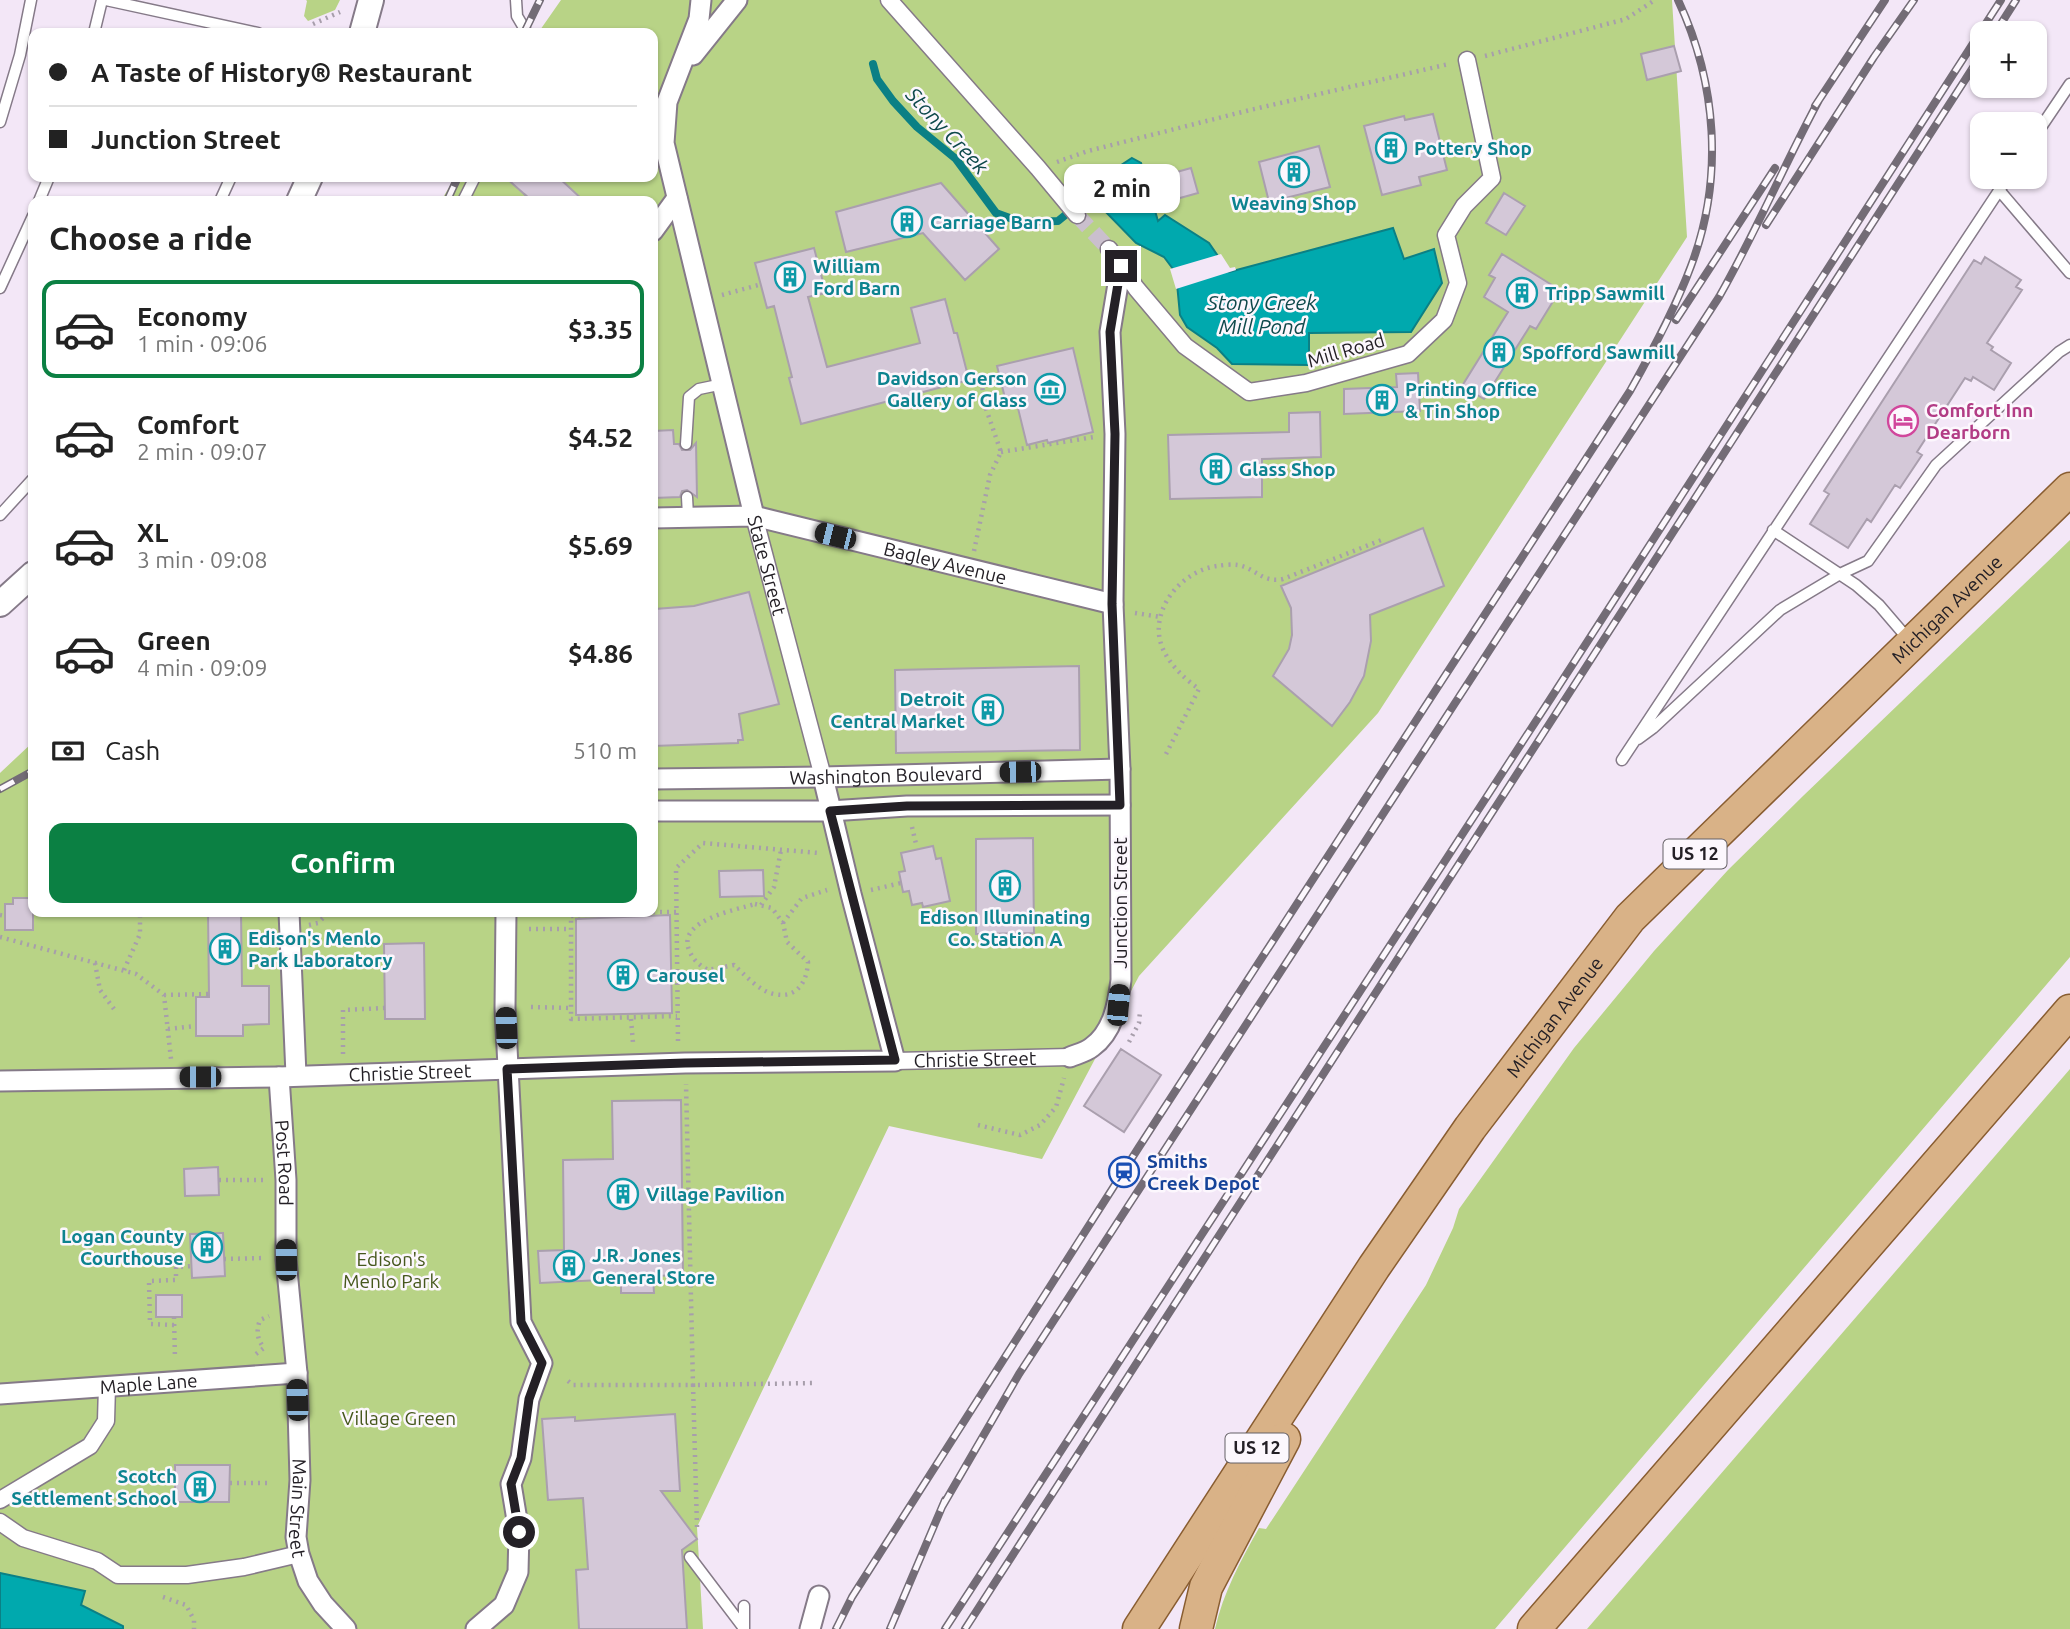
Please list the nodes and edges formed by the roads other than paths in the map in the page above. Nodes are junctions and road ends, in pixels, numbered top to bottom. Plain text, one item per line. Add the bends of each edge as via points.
1 (31, 0) edge
2 (104, 0) edge
3 (371, 0) edge
4 (516, 0) edge
5 (701, 0) edge
6 (737, 0) edge
7 (888, 0) edge
8 (96, 28) edge
9 (235, 28) edge
10 (363, 28) edge
11 (524, 28) edge
12 (1467, 60) road end
13 (682, 69) junction
14 (2070, 84) edge
15 (2047, 118) edge
16 (0, 122) edge
17 (2000, 190) joint
18 (677, 198) junction
19 (1073, 211) tunnel mouth
20 (658, 224) edge
21 (28, 227) edge
22 (1115, 257) joint
23 (2070, 273) edge
24 (0, 288) edge
25 (2070, 345) edge
26 (723, 384) junction
27 (686, 444) dead end
28 (28, 484) edge
29 (2070, 489) edge
30 (0, 515) edge
31 (658, 516) edge
32 (754, 516) junction
33 (1773, 530) junction
34 (1840, 574) junction
35 (28, 579) edge
36 (0, 604) edge
37 (1112, 604) junction
38 (1912, 643) junction
39 (1634, 741) junction
40 (1622, 760) dead end
41 (1120, 769) junction
42 (823, 777) junction
43 (658, 779) edge
44 (1120, 805) junction
45 (658, 811) edge
46 (830, 811) junction
47 (289, 917) edge
48 (506, 917) edge
49 (2070, 1011) edge
50 (1070, 1057) joint
51 (895, 1060) junction
52 (507, 1069) junction
53 (287, 1076) junction
54 (0, 1081) edge
55 (1374, 1267) junction
56 (296, 1373) junction
57 (107, 1386) junction
58 (0, 1394) edge
59 (0, 1500) edge
60 (0, 1522) edge
61 (299, 1555) junction
62 (690, 1557) dead end
63 (819, 1596) dead end
64 (744, 1606) dead end
65 (744, 1628) edge
66 (346, 1629) edge
67 (476, 1629) edge
68 (810, 1629) edge
69 (1139, 1629) edge
70 (1196, 1629) edge
71 (1534, 1629) edge

1 - 16 lane
2 - 8 lane
2 - 9 lane
3 - 10 street
4 - 11 lane
5 - 13 street, State Street
6 - 13 street, State Street
7 - 19 street
12 - 22 street, Mill Road via 1492,177 1464,206 1446,235 1458,284 1444,320 1408,355 1306,383 1249,392 1185,346
13 - 18 street, State Street via 667,102 664,143
14 - 15 lane
17 - 23 lane
17 - 33 lane
18 - 20 street
18 - 26 street, State Street
21 - 24 lane
22 - 37 street, Junction Street via 1110,332 1115,434
25 - 34 lane via 1936,465 1868,561
26 - 27 lane via 699,389 689,397
26 - 32 street, State Street
28 - 30 lane
29 - 38 main road, Michigan Avenue / US 12
31 - 32 street, Bagley Avenue via 688,507
32 - 37 street, Bagley Avenue
32 - 42 street, State Street
33 - 34 lane
33 - 39 lane
34 - 38 lane via 1879,605
34 - 39 lane via 1780,610 1653,729
35 - 36 street
37 - 41 street, Junction Street
38 - 55 main road, Michigan Avenue / US 12 via 1630,918 1470,1128
39 - 40 lane
41 - 42 street, Washington Boulevard
41 - 44 street, Junction Street
42 - 43 street, Washington Boulevard
42 - 46 street, State Street
44 - 46 street, Washington Boulevard
44 - 50 street, Junction Street via 1118,1005 1108,1029 1092,1047
45 - 46 street, Washington Boulevard
46 - 51 street, State Street
47 - 53 street, Post Road
48 - 52 street
49 - 71 main road
50 - 51 street, Christie Street
51 - 52 street, Christie Street via 682,1056
52 - 53 street, Christie Street
52 - 67 street via 521,1322 542,1363 529,1399 521,1458 511,1484 519,1532 518,1572 504,1605
53 - 54 street, Christie Street
53 - 56 street, Post Road via 286,1260
55 - 69 main road, Michigan Avenue / US 12
55 - 70 main road via 1206,1587
56 - 57 street, Maple Lane
56 - 61 street, Main Street via 300,1480 295,1525
57 - 58 street, Maple Lane
57 - 59 street via 106,1422 90,1446
60 - 61 street via 23,1538 97,1562 118,1575 187,1575
61 - 66 street, Main Street via 308,1581
62 - 65 lane
63 - 68 street
64 - 65 lane

